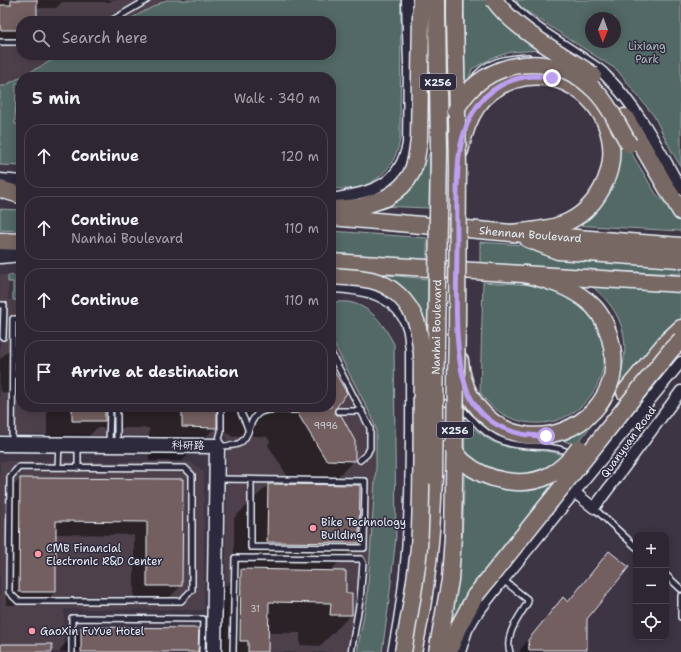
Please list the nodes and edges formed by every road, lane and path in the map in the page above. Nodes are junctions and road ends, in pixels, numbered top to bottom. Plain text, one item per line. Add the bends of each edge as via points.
1 (147, 0) edge
2 (408, 0) edge
3 (494, 0) edge
4 (506, 0) edge
5 (421, 7) edge
6 (437, 7) edge
7 (455, 8) edge
8 (120, 16) edge
9 (0, 42) edge
10 (16, 42) edge
11 (574, 51) junction
12 (536, 57) dead end
13 (561, 61) dead end
14 (469, 98) dead end
15 (468, 112) dead end
16 (408, 123) junction
17 (439, 151) junction
18 (458, 168) junction
19 (0, 181) edge
20 (0, 189) edge
21 (16, 189) edge
22 (681, 189) edge
23 (16, 191) edge
24 (16, 192) edge
25 (0, 194) edge
26 (336, 198) edge
27 (336, 209) edge
28 (681, 212) edge
29 (336, 217) edge
30 (512, 233) junction
31 (0, 241) edge
32 (16, 242) edge
33 (681, 246) edge
34 (16, 255) edge
35 (0, 257) edge
36 (16, 259) edge
37 (681, 260) edge
38 (336, 262) edge
39 (525, 274) junction
40 (336, 276) edge
41 (680, 283) edge
42 (336, 287) edge
43 (0, 305) edge
44 (16, 319) edge
45 (457, 324) junction
46 (681, 328) edge
47 (4, 337) dead end
48 (681, 340) edge
49 (336, 362) edge
50 (681, 362) edge
51 (13, 374) joint
52 (681, 390) edge
53 (436, 393) junction
54 (411, 402) junction
55 (338, 411) dead end
56 (362, 411) junction
57 (110, 412) edge
58 (116, 412) edge
59 (221, 412) edge
60 (241, 412) edge
61 (262, 412) edge
62 (249, 431) junction
63 (6, 444) edge
64 (58, 444) junction
65 (78, 444) junction
66 (113, 445) junction
67 (217, 446) junction
68 (360, 460) dead end
69 (595, 467) junction
70 (58, 468) junction
71 (78, 468) junction
72 (216, 479) junction
73 (251, 480) junction
74 (574, 492) junction
75 (594, 508) junction
76 (633, 544) edge
77 (669, 578) edge
78 (503, 580) junction
79 (681, 588) edge
80 (681, 596) edge
81 (681, 617) edge
82 (72, 652) edge
83 (202, 652) edge
84 (214, 652) edge
85 (234, 652) edge
86 (350, 652) edge
87 (393, 652) edge
88 (403, 652) edge
89 (413, 652) edge
90 (437, 652) edge
91 (449, 652) edge
92 (460, 652) edge
93 (510, 652) edge

1 - 8 lane
2 - 16 street
3 - 28 main road, bridge via 524,29 593,75 607,90
4 - 11 street via 511,7 541,30
5 - 27 main road, bridge via 419,139 415,167 410,177 386,198 360,207
6 - 17 main road, Nanhai Boulevard / X256, bridge
7 - 18 main road, Nanhai Boulevard / X256, bridge
9 - 10 lane
11 - 13 lane
11 - 22 street via 605,74 635,110
12 - 14 lane via 512,58 483,68 475,75
15 - 16 lane via 462,123
16 - 26 street via 405,157 392,177 369,191
17 - 28 main road, bridge via 454,112 474,86 501,70 532,64 548,65 577,76 601,97 660,194
17 - 53 main road, Nanhai Boulevard / X256, bridge
18 - 30 main road, bridge via 464,135 474,110 494,89 507,82 535,76 552,78 569,84 596,106 605,122 612,156 609,174 602,190 592,204 578,216 562,224
18 - 45 main road, Nanhai Boulevard / X256, bridge
19 - 21 street
20 - 23 main road
24 - 25 main road
29 - 30 main road, Shennan Boulevard
30 - 33 main road, Shennan Boulevard
30 - 37 main road via 558,251
31 - 32 main road
34 - 35 street
35 - 36 street
38 - 39 main road
39 - 41 main road
39 - 45 main road, bridge via 548,280 586,300 605,322 612,342 612,376 606,393 574,426 546,436 530,436 498,425 484,415 473,403 466,389 461,368
40 - 88 main road, bridge via 372,280 386,285 408,306 420,334 422,354 419,547
42 - 54 street via 357,288 374,293 390,301 402,315 408,329 411,350
43 - 47 lane via 4,305
44 - 51 lane via 13,319
45 - 90 main road, Nanhai Boulevard / X256, bridge via 453,536 450,580
46 - 53 main road, bridge via 666,341 567,463 550,475 533,481 509,482 490,478 463,462 449,444
48 - 91 main road, bridge via 475,596 457,630
49 - 56 lane
50 - 69 street
51 - 63 lane
52 - 75 street, Quanyuan Road
53 - 89 main road, Nanhai Boulevard / X256, bridge via 434,499 430,549 425,594
54 - 69 lane via 448,403 460,407 488,434 504,442 565,450
54 - 87 street via 407,556
55 - 56 lane
56 - 68 lane via 370,428 370,448
57 - 66 lane
58 - 66 lane
59 - 67 lane via 221,432
60 - 62 lane
61 - 62 lane via 253,420
62 - 67 lane via 246,438 237,445
63 - 64 street, 科研路
64 - 65 street, 科研路
64 - 70 lane
65 - 66 street, 科研路
65 - 71 lane
66 - 67 street, 科研路
67 - 72 street, 科研路
69 - 74 street
70 - 71 lane
70 - 71 lane via 19,467 10,477 9,592 18,601 181,601 192,590 192,475 184,468
72 - 73 lane
72 - 84 street, 科研路
73 - 73 lane via 365,481 364,548 251,547
74 - 75 street
74 - 78 street
75 - 76 lane
77 - 79 lane
78 - 92 street via 475,616
78 - 93 lane via 528,602 511,633 508,643
80 - 81 lane
82 - 83 lane via 72,618 203,619
85 - 86 lane via 235,558 361,559 363,563 360,600

